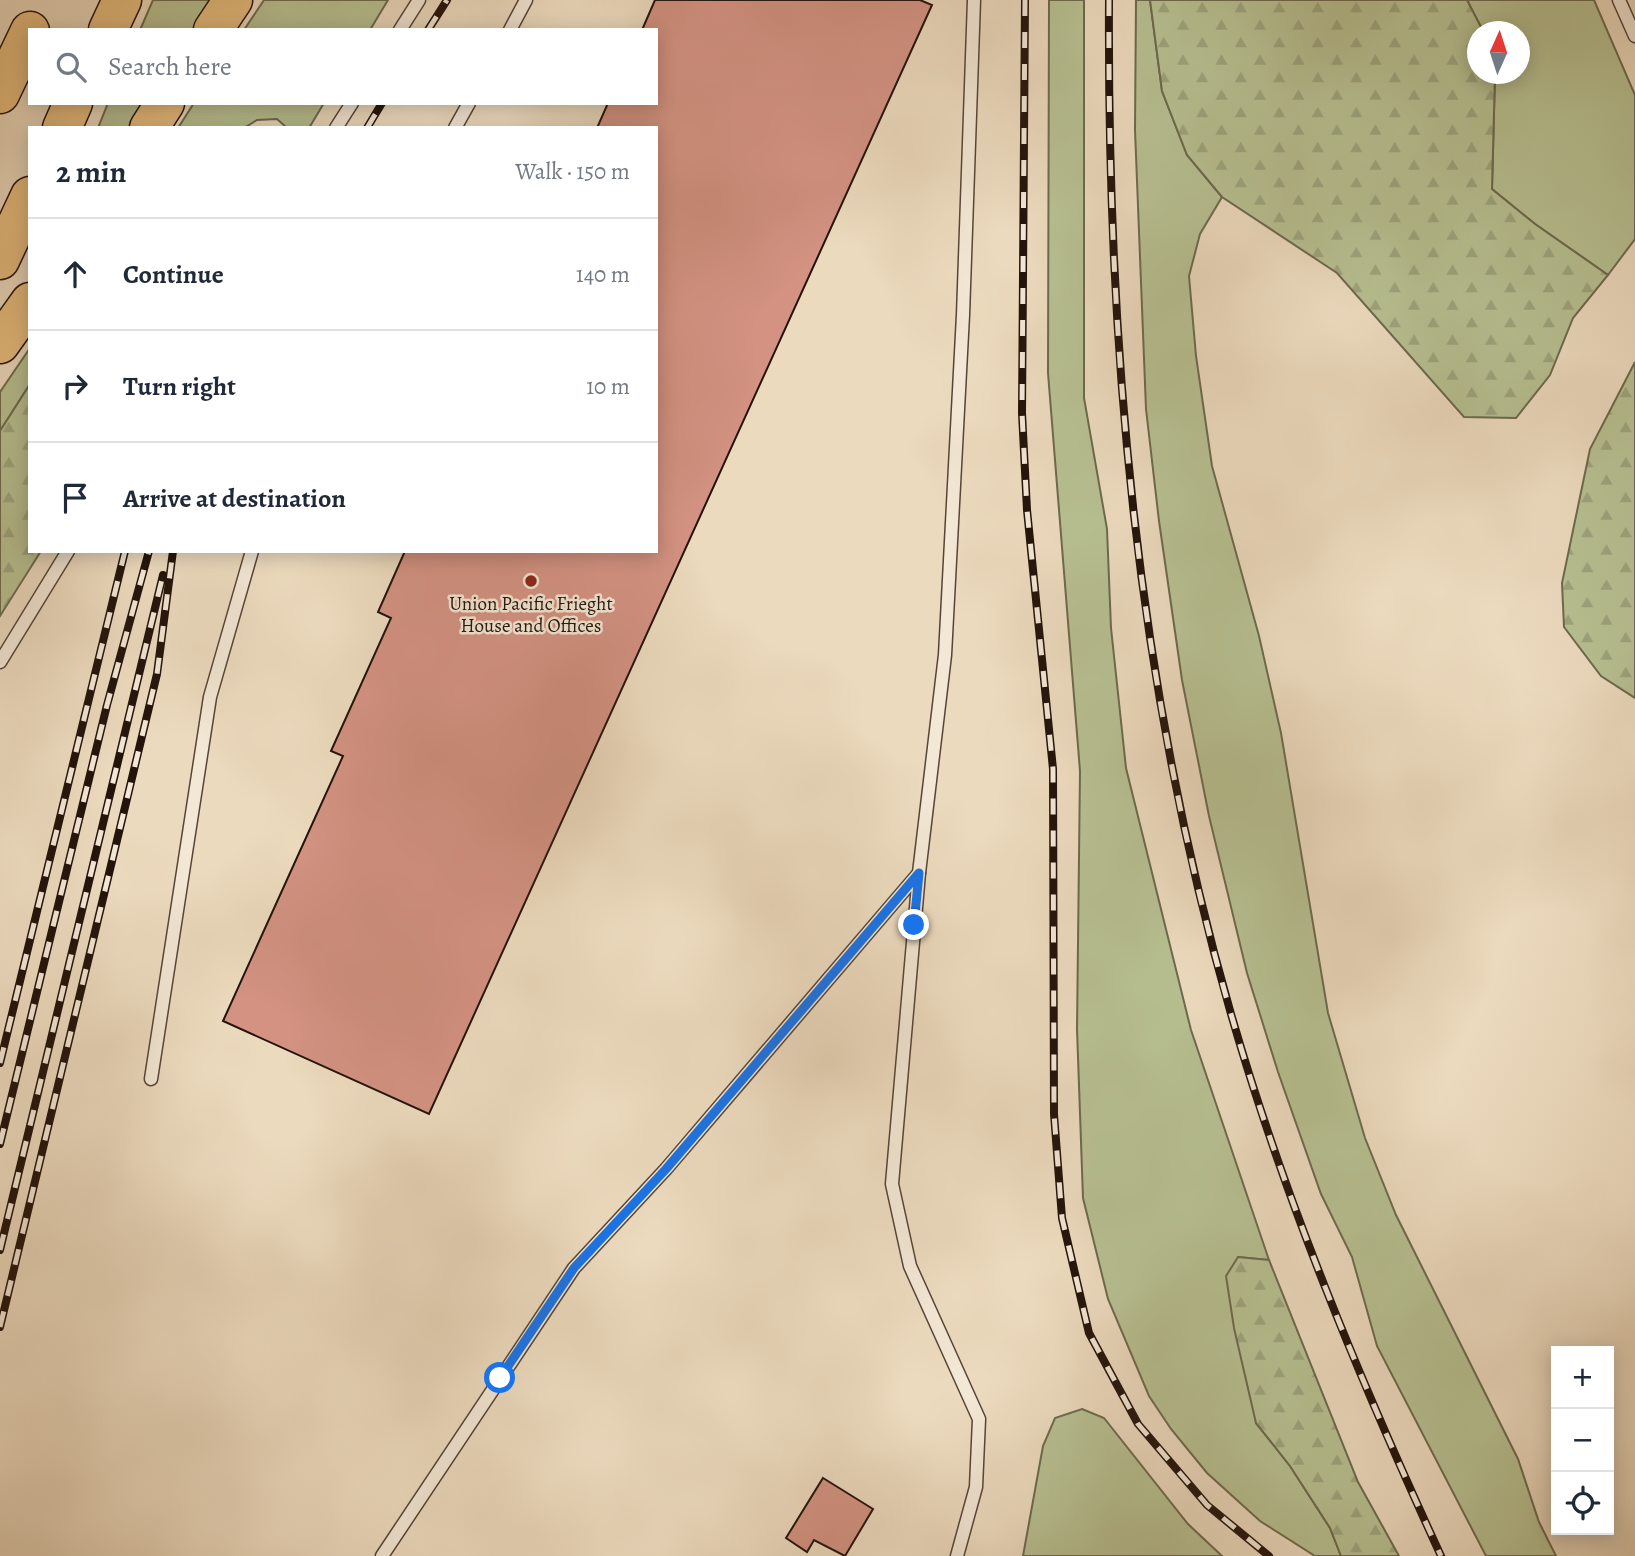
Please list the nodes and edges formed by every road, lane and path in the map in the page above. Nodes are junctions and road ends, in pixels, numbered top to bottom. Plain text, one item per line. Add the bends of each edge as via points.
1 (44, 0) edge
2 (122, 0) edge
3 (233, 0) edge
4 (419, 0) edge
5 (526, 0) edge
6 (974, 0) edge
7 (1619, 0) edge
8 (31, 28) edge
9 (109, 28) edge
10 (214, 28) edge
11 (401, 28) edge
12 (511, 28) edge
13 (28, 34) edge
14 (1635, 36) edge
15 (0, 94) edge
16 (72, 105) edge
17 (164, 105) edge
18 (351, 105) edge
19 (467, 105) edge
20 (63, 126) edge
21 (150, 126) edge
22 (336, 126) edge
23 (456, 126) edge
24 (28, 200) edge
25 (0, 260) edge
26 (28, 305) edge
27 (0, 344) edge
28 (67, 553) edge
29 (251, 553) edge
30 (0, 662) edge
31 (919, 873) junction
32 (150, 1079) dead end
33 (382, 1556) edge
34 (957, 1556) edge

1 - 8 highway
2 - 9 highway
3 - 10 highway
4 - 11 lane
5 - 12 lane
6 - 31 lane via 945,655
7 - 14 lane
13 - 15 highway
16 - 20 highway
17 - 21 highway
18 - 22 lane
19 - 23 lane
24 - 25 highway
26 - 27 highway
28 - 30 lane
29 - 32 lane via 210,697
31 - 33 lane via 666,1169 574,1268
31 - 34 lane via 892,1184 910,1266 979,1419 976,1487

